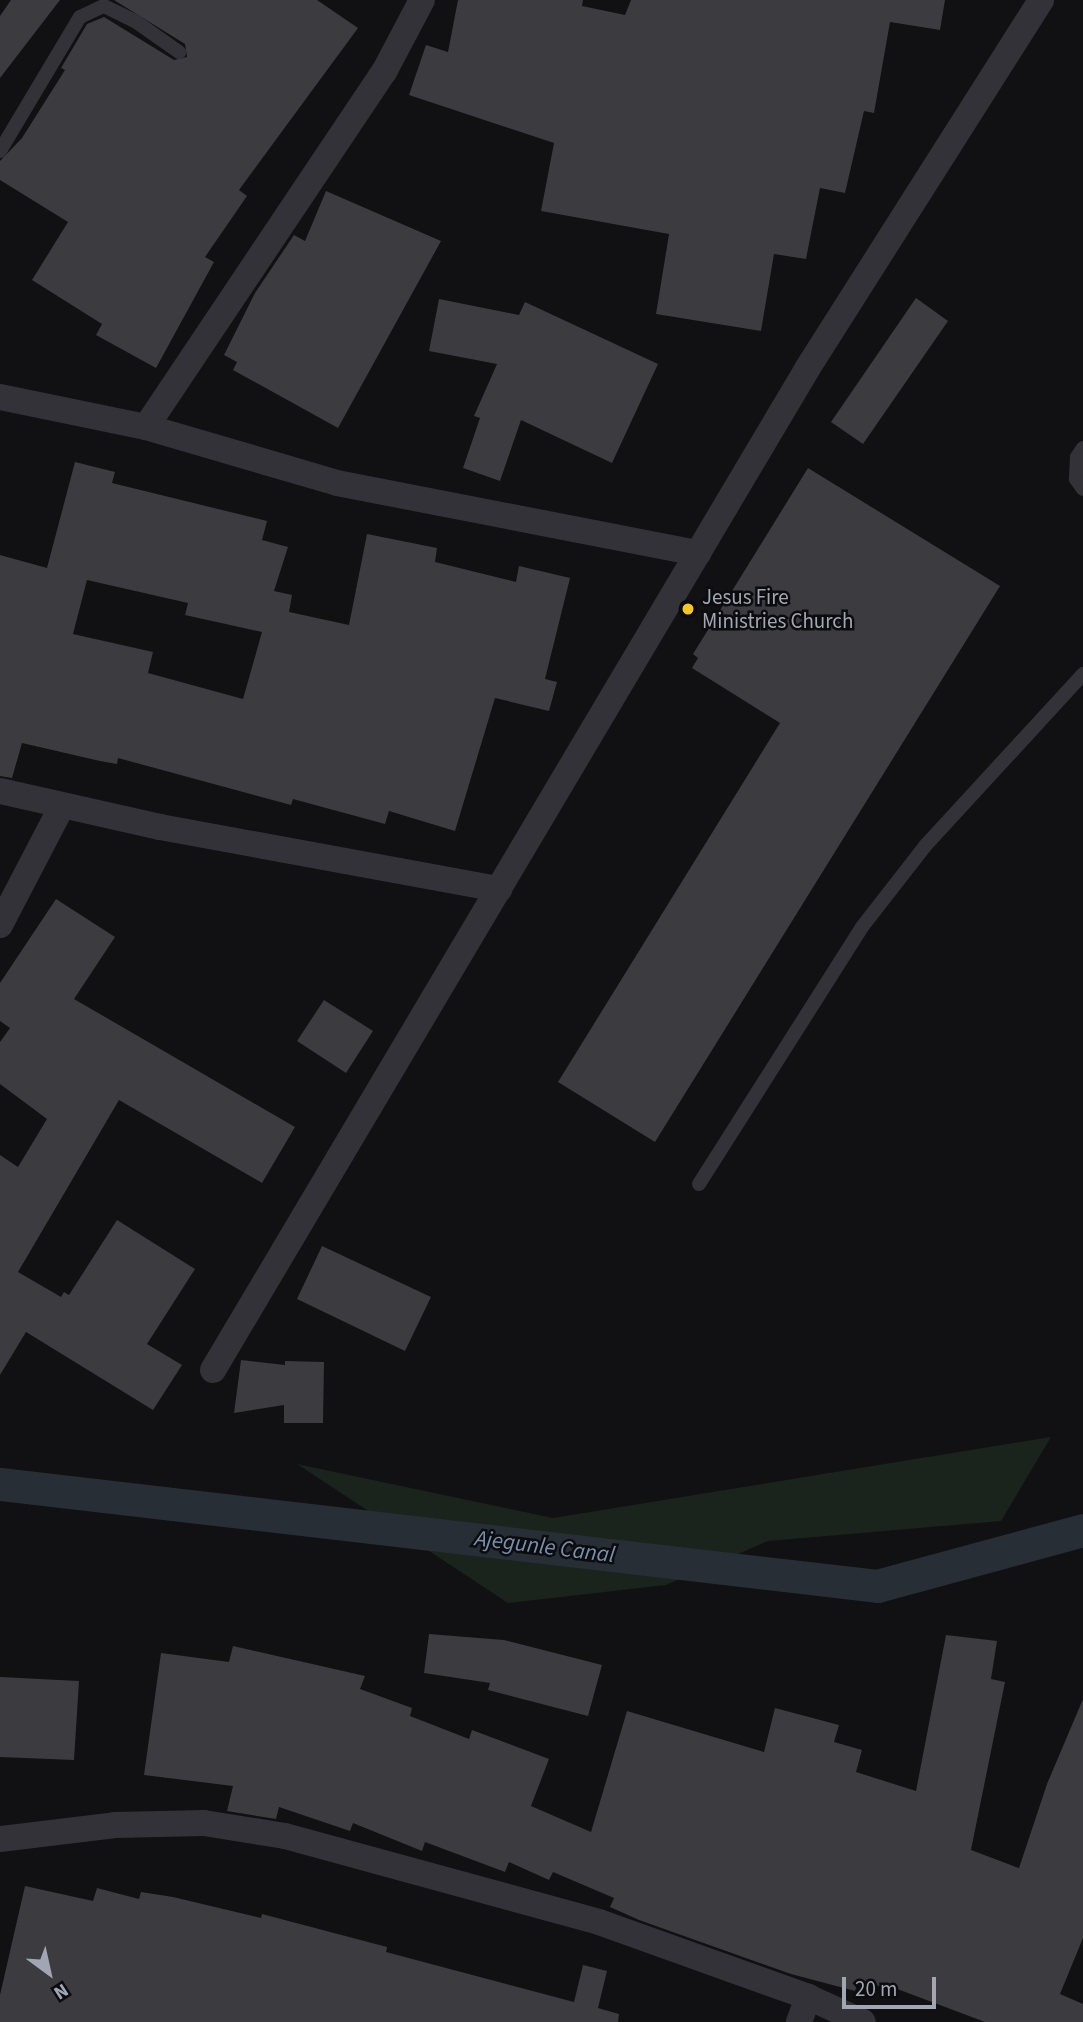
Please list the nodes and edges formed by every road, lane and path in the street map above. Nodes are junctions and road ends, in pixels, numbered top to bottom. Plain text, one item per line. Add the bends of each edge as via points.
1 (422, 0) edge
2 (1041, 0) edge
3 (179, 52) dead end
4 (0, 151) edge
5 (0, 397) edge
6 (146, 427) junction
7 (1083, 448) edge
8 (1083, 489) edge
9 (698, 553) junction
10 (1083, 674) edge
11 (0, 792) edge
12 (61, 808) junction
13 (499, 890) junction
14 (0, 925) edge
15 (699, 1184) dead end
16 (213, 1370) dead end
17 (0, 1839) edge
18 (808, 1997) junction
19 (799, 2022) edge
20 (863, 2022) edge

1 - 6 street via 384,72
2 - 9 street via 807,369
3 - 4 lane via 104,6 79,17
5 - 6 street
6 - 9 street via 337,483
7 - 8 lane via 1077,457 1076,479
9 - 13 street
10 - 15 lane via 925,846 862,927
11 - 12 street
12 - 13 street
12 - 14 street
13 - 16 street
17 - 18 street via 115,1825 204,1823 285,1836 599,1922
18 - 19 street
18 - 20 street

